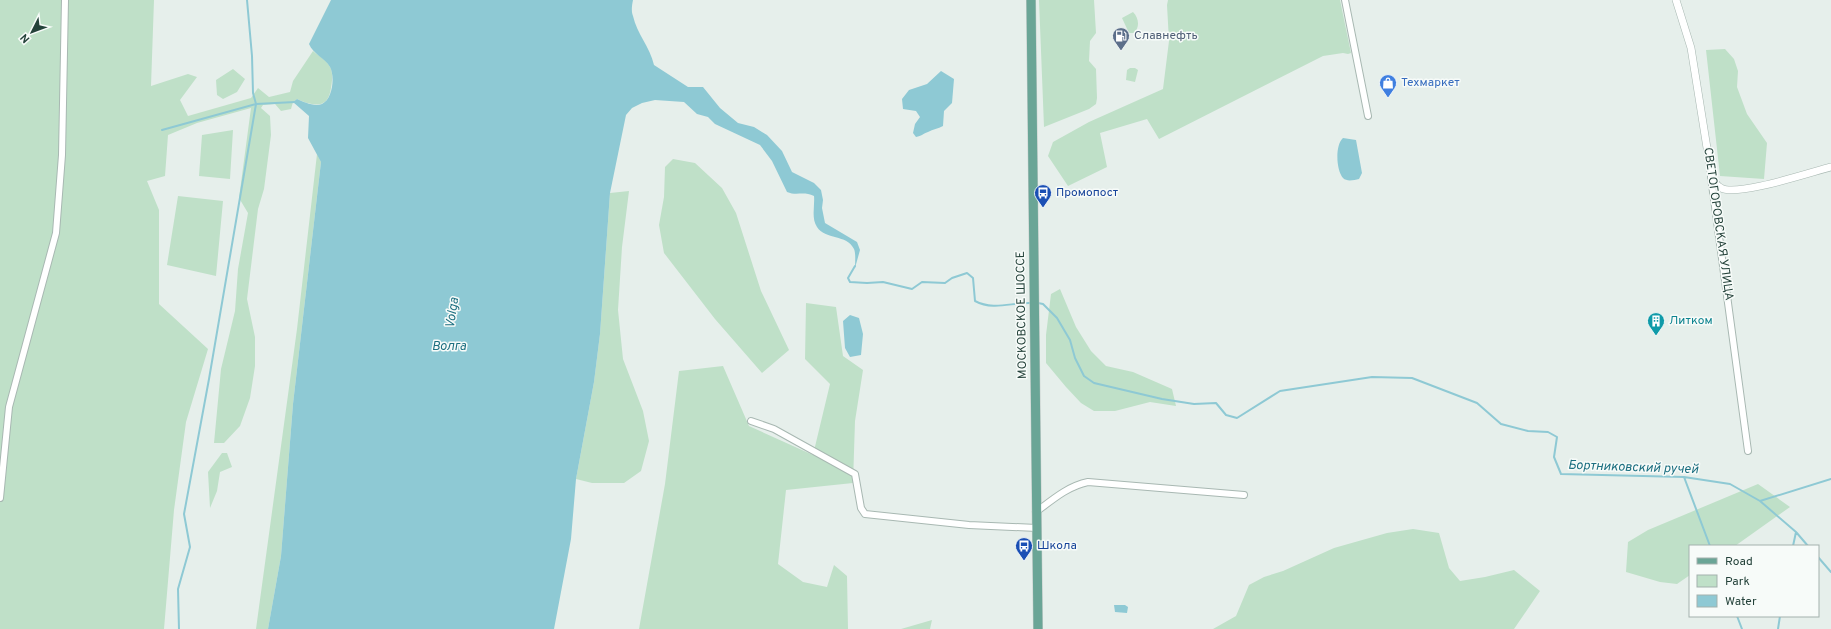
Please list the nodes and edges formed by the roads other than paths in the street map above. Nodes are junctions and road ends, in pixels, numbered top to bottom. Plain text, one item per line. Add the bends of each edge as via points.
1 (66, 0) edge
2 (1031, 0) edge
3 (1345, 0) edge
4 (1676, 0) edge
5 (1368, 116) dead end
6 (1831, 167) edge
7 (1711, 173) junction
8 (751, 421) dead end
9 (1748, 451) dead end
10 (1244, 495) dead end
11 (0, 498) edge
12 (1036, 512) junction
13 (1036, 528) junction
14 (1038, 629) edge

1 - 11 street via 62,155 56,233 9,408
2 - 12 main road, МОСКОВСКОЕ ШОССЕ
3 - 5 street
4 - 7 street, СВЕТОГОРОВСКАЯ УЛИЦА via 1691,48
6 - 7 street via 1770,184 1729,190 1721,188
7 - 9 street, СВЕТОГОРОВСКАЯ УЛИЦА
8 - 13 street via 774,429 855,474 861,508 865,514 969,525
10 - 12 street via 1088,482 1071,488
12 - 13 main road, МОСКОВСКОЕ ШОССЕ
13 - 14 main road, МОСКОВСКОЕ ШОССЕ

